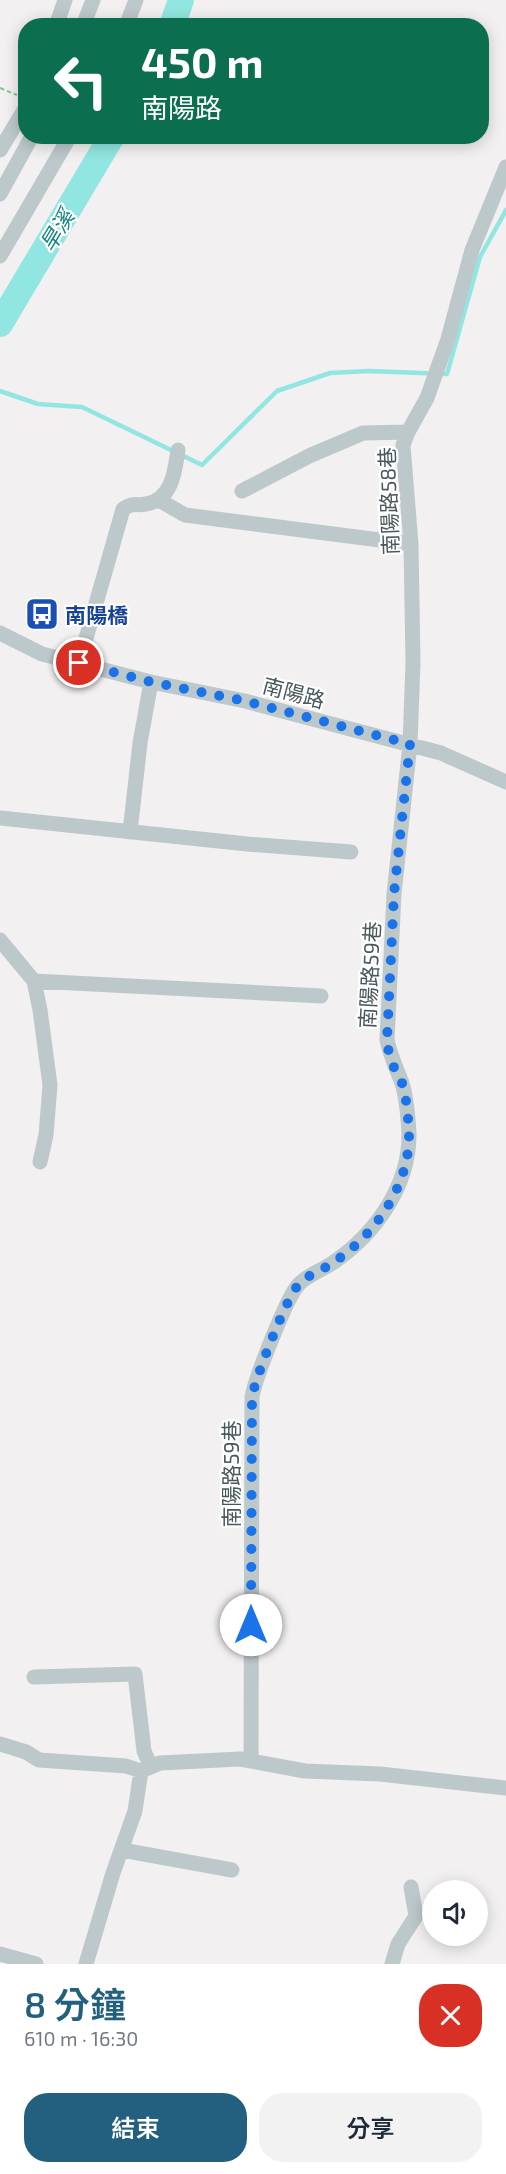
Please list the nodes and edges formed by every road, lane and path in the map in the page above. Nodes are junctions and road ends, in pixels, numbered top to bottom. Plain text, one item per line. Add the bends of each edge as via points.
1 (65, 0) edge
2 (93, 0) edge
3 (136, 0) edge
4 (59, 18) edge
5 (86, 18) edge
6 (129, 18) edge
7 (0, 88) edge
8 (18, 96) edge
9 (18, 120) edge
10 (28, 144) edge
11 (65, 144) edge
12 (0, 150) edge
13 (506, 167) edge
14 (0, 194) edge
15 (0, 256) edge
16 (408, 432) junction
17 (178, 450) dead end
18 (242, 491) dead end
19 (159, 500) junction
20 (411, 544) junction
21 (0, 634) edge
22 (79, 663) junction
23 (151, 682) junction
24 (410, 744) junction
25 (506, 782) edge
26 (0, 818) edge
27 (130, 832) junction
28 (351, 852) dead end
29 (0, 940) edge
30 (33, 981) junction
31 (321, 996) dead end
32 (40, 1162) dead end
33 (34, 1677) dead end
34 (0, 1744) edge
35 (250, 1761) junction
36 (146, 1769) junction
37 (506, 1788) edge
38 (122, 1850) junction
39 (232, 1870) dead end
40 (411, 1887) dead end
41 (0, 1954) edge
42 (36, 1964) edge
43 (86, 1964) edge
44 (392, 1964) edge

1 - 4 street
2 - 5 street
3 - 6 street
7 - 8 path
9 - 12 street
10 - 14 street
11 - 15 street
13 - 16 street, 南陽路58巷 via 472,250 428,398
16 - 18 street via 363,434 309,456
16 - 20 street, 南陽路58巷 via 403,445
17 - 19 street via 175,475
19 - 20 street via 185,515
19 - 22 street via 123,509
20 - 24 street, 南陽路58巷
21 - 22 street, 南陽路 via 42,654
22 - 23 street, 南陽路
23 - 24 street, 南陽路 via 245,701
23 - 27 street
24 - 25 street, 南陽路 via 441,753
24 - 35 street, 南陽路59巷 via 394,894 387,1040 407,1108 407,1160 385,1212 367,1234 334,1262 298,1284 255,1382
26 - 27 street
27 - 28 street
29 - 30 street
30 - 31 street
30 - 32 street via 50,1085
33 - 36 street via 135,1674
34 - 36 street via 39,1760
35 - 36 street via 198,1760 160,1763
35 - 37 street via 305,1771 380,1774
36 - 38 street
38 - 39 street
38 - 43 street
40 - 44 street via 416,1916 398,1944
41 - 42 street

